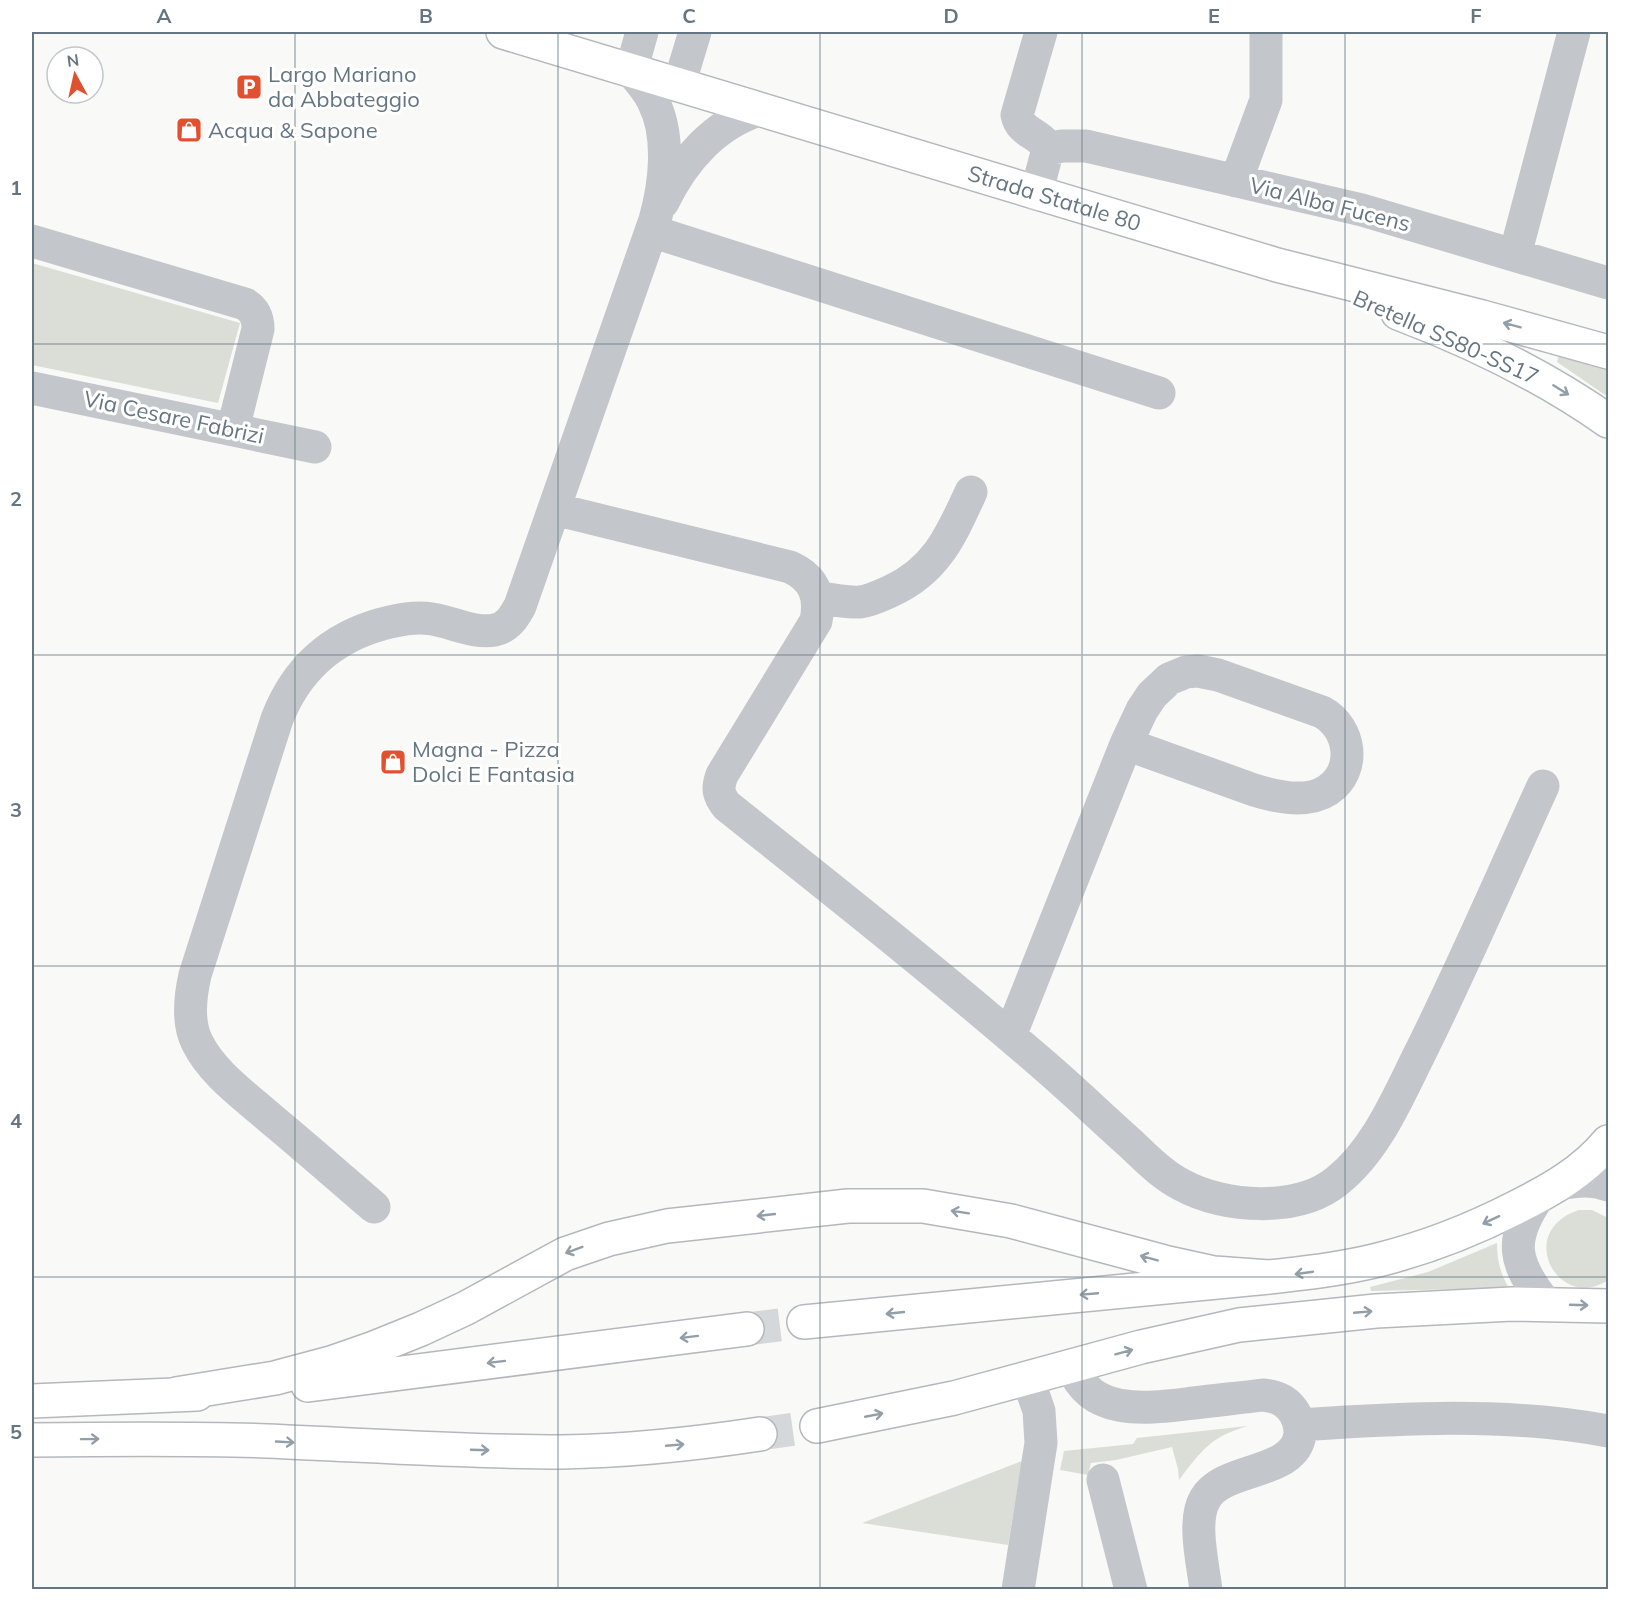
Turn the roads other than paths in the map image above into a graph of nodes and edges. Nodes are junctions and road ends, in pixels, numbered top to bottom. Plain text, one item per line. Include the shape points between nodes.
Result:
1 (503, 32) edge
2 (642, 32) edge
3 (695, 32) edge
4 (1041, 32) edge
5 (1266, 32) edge
6 (1574, 32) edge
7 (631, 71) junction
8 (689, 88) junction
9 (759, 110) junction
10 (663, 141) junction
11 (1048, 149) junction
12 (696, 152) junction
13 (1236, 181) junction
14 (1036, 194) junction
15 (653, 226) junction
16 (32, 241) edge
17 (1515, 255) junction
18 (1276, 265) junction
19 (1608, 283) edge
20 (1608, 352) edge
21 (32, 388) edge
22 (1159, 393) dead end
23 (1608, 421) edge
24 (233, 429) junction
25 (315, 447) dead end
26 (971, 492) dead end
27 (554, 509) junction
28 (818, 598) junction
29 (1126, 744) junction
30 (1544, 786) dead end
31 (1010, 1036) junction
32 (1608, 1142) edge
33 (1608, 1185) edge
34 (1550, 1190) junction
35 (374, 1207) dead end
36 (1269, 1277) junction
37 (1546, 1304) junction
38 (1608, 1306) edge
39 (804, 1322) tunnel mouth
40 (747, 1329) tunnel mouth
41 (1072, 1366) junction
42 (1028, 1379) junction
43 (176, 1394) junction
44 (32, 1401) edge
45 (1299, 1425) junction
46 (817, 1426) tunnel mouth
47 (1608, 1431) edge
48 (760, 1434) tunnel mouth
49 (32, 1440) edge
50 (1103, 1480) dead end
51 (1018, 1590) edge
52 (1131, 1590) edge
53 (1206, 1590) edge

1 - 7 main road, Strada Statale 80
2 - 7 street
3 - 8 street
4 - 11 street via 1017,116 1022,127 1042,139
5 - 13 street via 1266,100
6 - 17 street
7 - 8 main road, Strada Statale 80
7 - 10 street via 653,99
8 - 9 main road, Strada Statale 80
8 - 10 street via 672,107
8 - 12 street via 705,102 707,126
9 - 12 street via 723,126
9 - 14 main road, Strada Statale 80
10 - 15 street via 662,196
11 - 13 street, Via Alba Fucens via 1086,146
11 - 14 street
12 - 15 street
13 - 17 street, Via Alba Fucens via 1370,212
14 - 18 main road, Strada Statale 80
15 - 22 street
15 - 27 street
16 - 24 street via 251,308 258,329
17 - 19 street, Via Alba Fucens
20 -> 18 main road, Strada Statale 80
18 -> 23 main road, Bretella SS80-SS17 via 1467,342 1547,381
21 - 24 street, Via Cesare Fabrizi
24 - 25 street, Via Cesare Fabrizi
26 - 28 street via 949,538 934,561 917,576 890,592 860,602
27 - 28 street via 790,567 808,578
27 - 35 street via 520,606 503,627 487,631 431,619 399,620 338,642 308,666 286,698 278,719 198,961 191,1024 203,1052 237,1089
28 - 31 street via 812,631 722,775 719,794 727,806
29 - 29 street via 1157,689 1174,675 1198,671 1322,712 1341,728 1347,751 1339,778 1327,791 1294,798 1254,790
29 - 31 street
30 - 31 street via 1391,1110 1354,1166 1318,1194 1296,1201 1254,1203 1217,1198 1182,1185 1155,1166
32 - 34 main road via 1582,1168
33 - 34 street via 1577,1181
34 -> 36 main road via 1474,1227 1412,1250 1338,1268
34 - 37 street via 1525,1216 1518,1239 1520,1261 1529,1283
36 -> 39 main road
36 -> 43 main road via 1206,1271 966,1213 907,1205 848,1206 667,1226 609,1239 565,1254 466,1308 374,1348 276,1378
37 -> 38 main road
41 -> 37 main road via 1210,1331 1284,1319
40 -> 43 main road via 299,1386
41 - 42 main road
41 - 45 street via 1086,1389 1124,1407 1269,1396 1288,1405
46 -> 42 main road
42 - 51 street via 1039,1411 1041,1443
43 - 44 main road
45 - 47 street via 1494,1418
45 - 53 street via 1298,1442 1288,1455 1218,1486 1204,1500 1199,1518
49 -> 48 main road via 219,1440 562,1452 648,1448
50 - 52 street

